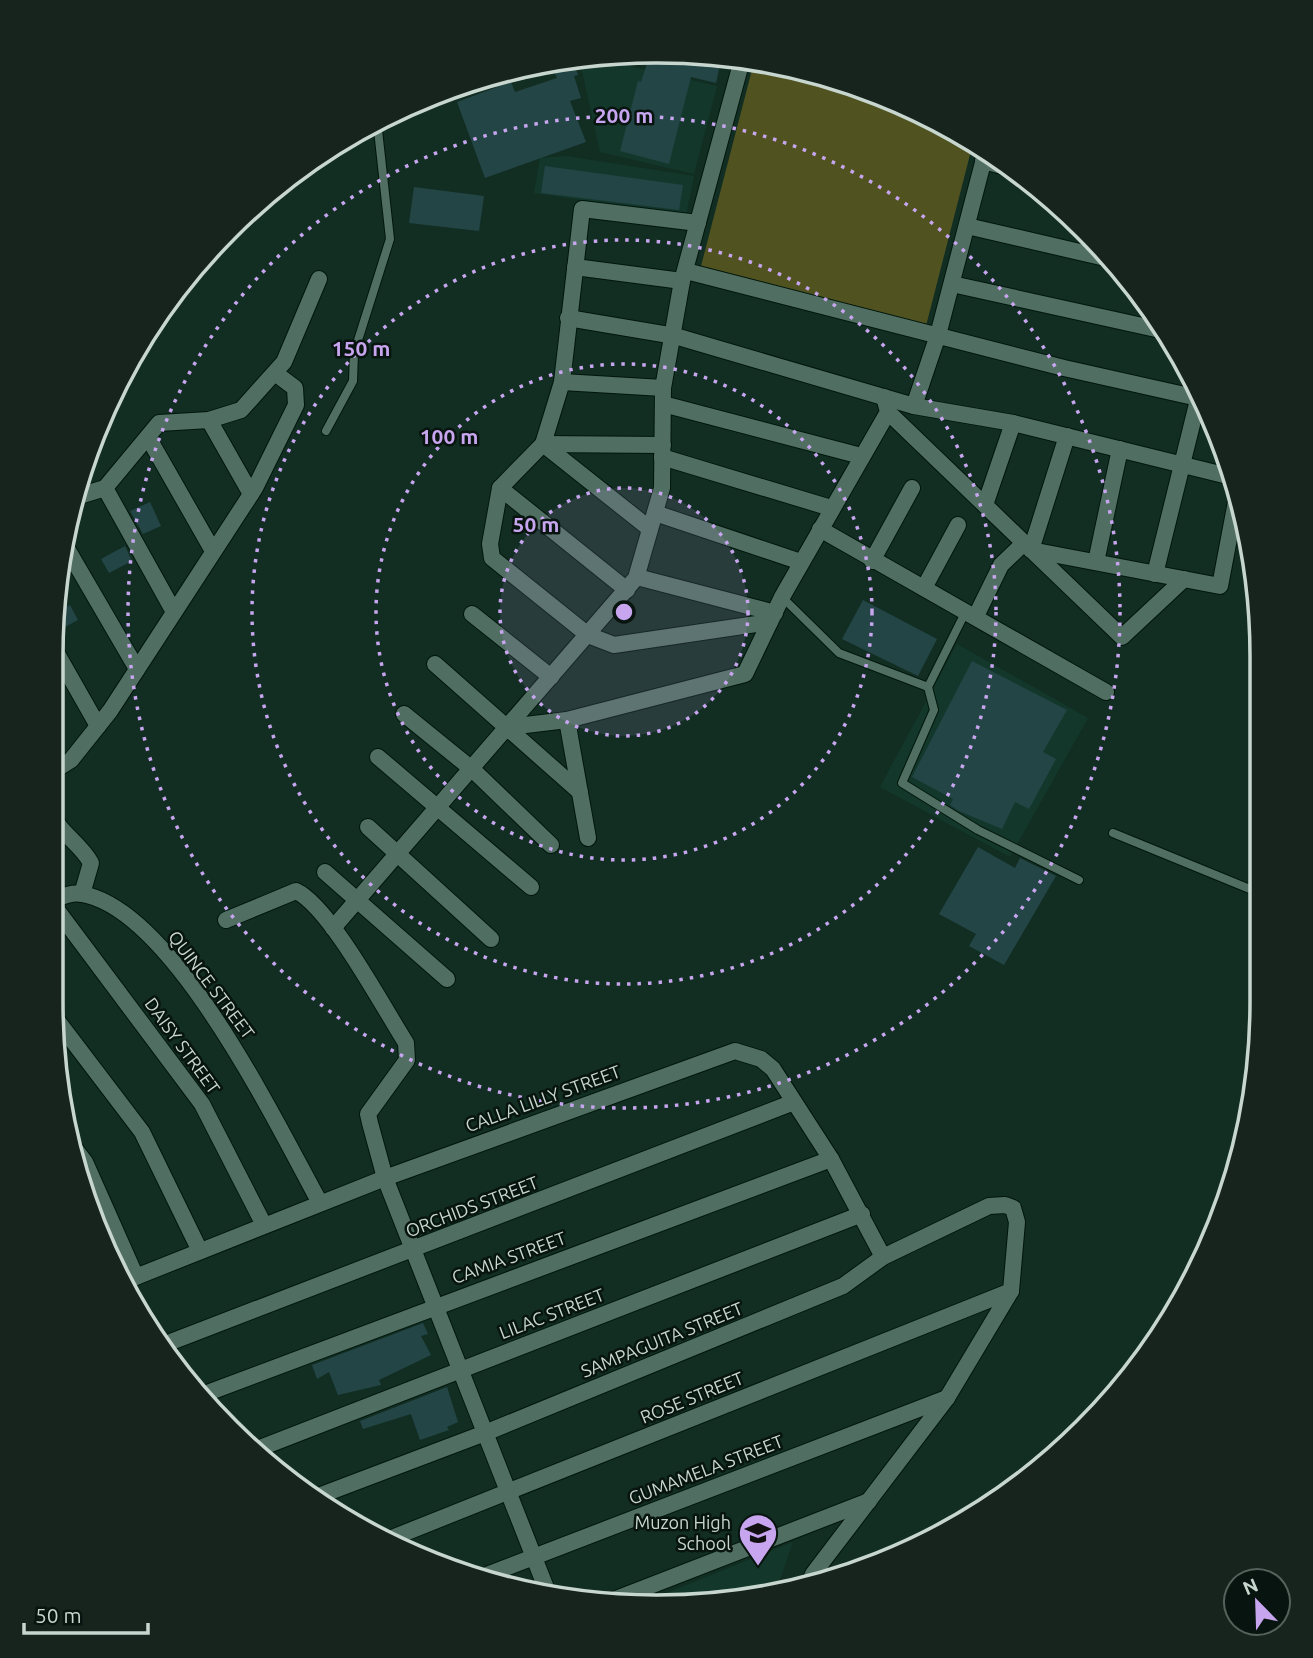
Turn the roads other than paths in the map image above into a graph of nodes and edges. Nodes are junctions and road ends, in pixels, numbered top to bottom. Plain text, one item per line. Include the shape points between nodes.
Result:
1 (740, 69) edge
2 (378, 133) edge
3 (984, 162) edge
4 (698, 223) junction
5 (968, 226) junction
6 (1094, 255) edge
7 (575, 267) junction
8 (684, 276) junction
9 (318, 279) dead end
10 (952, 284) junction
11 (568, 318) junction
12 (1150, 328) edge
13 (674, 335) junction
14 (938, 335) junction
15 (275, 373) junction
16 (562, 382) junction
17 (1189, 395) edge
18 (663, 396) junction
19 (886, 405) junction
20 (914, 406) junction
21 (1195, 408) edge
22 (209, 420) junction
23 (1013, 424) junction
24 (326, 431) dead end
25 (1067, 436) junction
26 (148, 437) junction
27 (542, 444) junction
28 (1120, 449) junction
29 (662, 451) junction
30 (861, 456) junction
31 (1181, 464) junction
32 (1221, 474) edge
33 (105, 488) junction
34 (500, 488) junction
35 (912, 488) dead end
36 (86, 494) edge
37 (251, 494) junction
38 (985, 505) junction
39 (831, 508) junction
40 (1233, 516) edge
41 (653, 521) junction
42 (958, 525) dead end
43 (820, 529) junction
44 (1028, 546) junction
45 (214, 551) junction
46 (72, 556) edge
47 (872, 561) junction
48 (802, 562) junction
49 (1096, 562) junction
50 (1155, 573) junction
51 (1184, 579) junction
52 (632, 583) junction
53 (924, 588) junction
54 (782, 597) junction
55 (174, 612) junction
56 (472, 614) dead end
57 (971, 614) junction
58 (772, 617) junction
59 (588, 635) junction
60 (63, 664) edge
61 (435, 664) dead end
62 (137, 668) junction
63 (551, 677) junction
64 (928, 687) junction
65 (1106, 692) dead end
66 (404, 714) dead end
67 (567, 720) junction
68 (98, 726) junction
69 (509, 727) junction
70 (378, 757) dead end
71 (63, 765) edge
72 (473, 770) junction
73 (579, 792) junction
74 (438, 807) junction
75 (368, 827) dead end
76 (63, 831) edge
77 (1113, 832) dead end
78 (588, 838) dead end
79 (551, 845) dead end
80 (396, 855) junction
81 (325, 872) dead end
82 (1079, 880) dead end
83 (531, 887) dead end
84 (1250, 889) edge
85 (82, 894) junction
86 (63, 899) edge
87 (357, 900) junction
88 (63, 918) edge
89 (226, 920) dead end
90 (333, 928) junction
91 (491, 939) dead end
92 (447, 979) dead end
93 (64, 1030) edge
94 (794, 1102) junction
95 (831, 1159) junction
96 (85, 1163) edge
97 (384, 1178) junction
98 (320, 1203) junction
99 (862, 1213) junction
100 (264, 1225) junction
101 (200, 1251) junction
102 (413, 1251) junction
103 (883, 1256) junction
104 (123, 1263) edge
105 (132, 1279) edge
106 (1011, 1291) junction
107 (435, 1307) junction
108 (171, 1342) edge
109 (460, 1371) junction
110 (209, 1392) edge
111 (947, 1398) junction
112 (485, 1433) junction
113 (264, 1447) edge
114 (508, 1492) junction
115 (325, 1494) edge
116 (869, 1501) junction
117 (398, 1536) edge
118 (534, 1557) junction
119 (494, 1572) edge
120 (813, 1574) edge
121 (545, 1585) edge
122 (628, 1594) edge

1 - 4 street
2 - 24 lane via 390,239 354,353 353,381
3 - 5 street
4 - 7 street via 582,209
4 - 8 street
5 - 6 street
5 - 10 street
7 - 8 street
7 - 11 street
8 - 13 street
8 - 14 street
9 - 15 street via 284,362
10 - 12 street
10 - 14 street
11 - 13 street
11 - 16 street
13 - 18 street
13 - 19 street
14 - 17 street
14 - 20 street
15 - 22 street via 241,410
15 - 37 street via 295,388 296,405
16 - 18 street
16 - 27 street
18 - 29 street
18 - 30 street
19 - 20 street
19 - 30 street
19 - 38 street
20 - 23 street
21 - 31 street
22 - 26 street via 159,423
22 - 37 street
23 - 25 street
23 - 38 street
25 - 28 street
25 - 44 street
26 - 33 street
26 - 45 street
27 - 29 street
27 - 34 street
27 - 41 street
28 - 31 street
28 - 49 street
29 - 39 street
29 - 41 street via 662,488
30 - 39 street
31 - 32 street
31 - 50 street
33 - 36 street
33 - 55 street
34 - 52 street
34 - 59 street via 489,544 492,558
35 - 47 street
37 - 45 street
38 - 44 street
39 - 43 street
40 - 51 street via 1220,586
41 - 48 street
41 - 52 street
42 - 53 street
43 - 47 street
43 - 48 street
44 - 49 street
44 - 51 street via 1122,637
44 - 57 street via 1001,565
45 - 55 street
46 - 62 street
47 - 53 street
48 - 54 street
49 - 50 street
50 - 51 street
52 - 58 street
52 - 59 street
53 - 57 street
54 - 58 street
54 - 64 lane via 839,653
55 - 62 street
56 - 63 street
57 - 64 lane
57 - 65 street
58 - 59 street via 624,645
58 - 67 street via 745,674
59 - 63 street
60 - 68 street
61 - 69 street
62 - 68 street
63 - 69 street
64 - 82 lane via 934,710 902,783 978,830
66 - 72 street
67 - 69 street
67 - 73 street
68 - 71 street
69 - 72 street
69 - 73 street
70 - 74 street
72 - 74 street
72 - 79 street
73 - 78 street
74 - 80 street
74 - 83 street
75 - 80 street
76 - 85 street via 91,863
77 - 84 lane
80 - 87 street
80 - 91 street
81 - 87 street
85 - 86 street
85 - 98 street, QUINCE STREET via 126,914 171,960 233,1042
87 - 90 street
87 - 92 street
88 - 100 street, DAISY STREET via 202,1104
89 - 90 street via 296,891 307,896
90 - 97 street via 406,1043 407,1060 368,1114
93 - 101 street via 142,1132
94 - 95 street, CALLA LILLY STREET
94 - 97 street, CALLA LILLY STREET via 773,1069 761,1059 735,1051
94 - 102 street, ORCHIDS STREET
95 - 99 street, CALLA LILLY STREET
95 - 107 street, CAMIA STREET
96 - 104 street
97 - 98 street, CALLA LILLY STREET
97 - 102 street
98 - 100 street, CALLA LILLY STREET
99 - 103 street, CALLA LILLY STREET
99 - 109 street, LILAC STREET
100 - 101 street, CALLA LILLY STREET
101 - 105 street, CALLA LILLY STREET
102 - 107 street
102 - 108 street, ORCHIDS STREET
103 - 106 street, SAMPAGUITA STREET via 989,1206 1005,1205 1013,1208 1017,1222
103 - 112 street, SAMPAGUITA STREET via 843,1286
106 - 111 street
106 - 114 street, ROSE STREET
107 - 109 street
107 - 110 street, CAMIA STREET
109 - 112 street
109 - 113 street, LILAC STREET
111 - 116 street
111 - 118 street, GUMAMELA STREET
112 - 114 street
112 - 115 street, SAMPAGUITA STREET
114 - 117 street, ROSE STREET
114 - 118 street
116 - 120 street
116 - 122 street
118 - 119 street, GUMAMELA STREET
118 - 121 street

